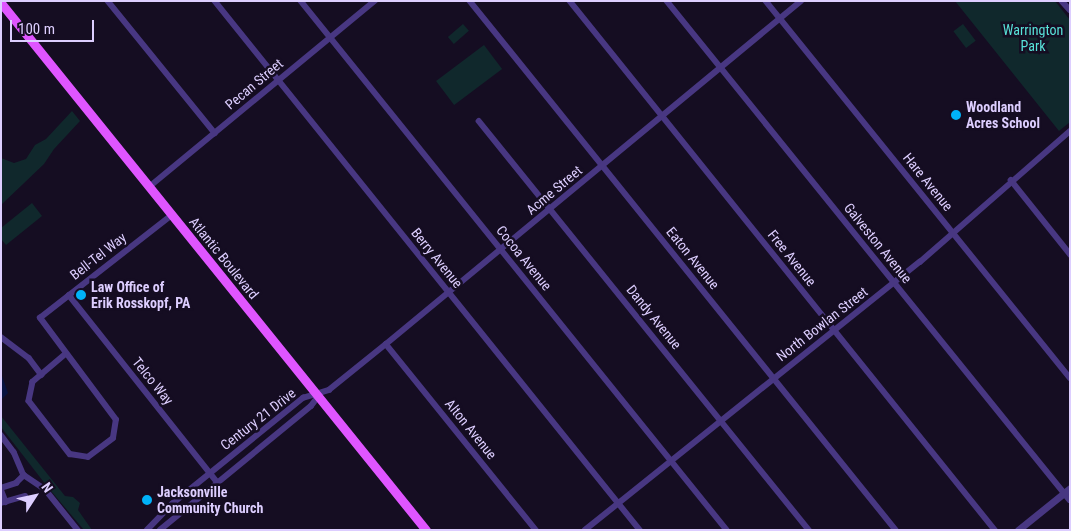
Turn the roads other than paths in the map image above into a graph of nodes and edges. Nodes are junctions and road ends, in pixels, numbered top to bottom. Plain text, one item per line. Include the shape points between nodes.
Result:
1 (108, 1) edge
2 (214, 1) edge
3 (301, 1) edge
4 (375, 1) edge
5 (470, 1) edge
6 (570, 1) edge
7 (667, 1) edge
8 (766, 1) edge
9 (801, 1) edge
10 (1062, 1) edge
11 (1, 3) edge
12 (1070, 10) edge
13 (780, 19) junction
14 (331, 38) junction
15 (721, 69) junction
16 (278, 80) junction
17 (663, 117) junction
18 (479, 121) dead end
19 (1069, 132) edge
20 (215, 133) junction
21 (603, 166) junction
22 (1011, 180) junction
23 (149, 187) junction
24 (551, 209) junction
25 (172, 214) junction
26 (952, 233) junction
27 (502, 250) junction
28 (1070, 254) edge
29 (894, 283) junction
30 (449, 292) junction
31 (69, 295) junction
32 (835, 330) junction
33 (1, 338) edge
34 (386, 344) junction
35 (66, 355) junction
36 (42, 375) junction
37 (774, 378) junction
38 (1070, 378) edge
39 (320, 394) junction
40 (721, 421) junction
41 (1, 435) edge
42 (671, 461) junction
43 (210, 472) junction
44 (24, 475) junction
45 (218, 482) junction
46 (1, 488) edge
47 (1067, 490) edge
48 (24, 496) dead end
49 (1070, 500) edge
50 (3, 503) edge
51 (618, 503) junction
52 (78, 530) edge
53 (147, 530) edge
54 (160, 530) edge
55 (426, 530) edge
56 (536, 530) edge
57 (585, 530) edge
58 (640, 530) edge
59 (727, 530) edge
60 (809, 530) edge
61 (896, 530) edge
62 (995, 530) edge
63 (1018, 530) edge

1 - 20 street
2 - 16 street, Berry Avenue
3 - 14 street, Cocoa Avenue
4 - 14 street, Pecan Street
5 - 21 street, Eaton Avenue
6 - 17 street, Free Avenue
7 - 15 street, Galveston Avenue
8 - 13 street, Hare Avenue
9 - 13 street, Acme Street
10 - 12 street
11 - 23 main road, Atlantic Boulevard
13 - 15 street, Acme Street
13 - 26 street, Hare Avenue
14 - 16 street, Pecan Street
14 - 27 street, Cocoa Avenue
15 - 17 street, Acme Street
15 - 29 street, Galveston Avenue
16 - 20 street, Pecan Street
16 - 30 street, Berry Avenue
17 - 21 street, Acme Street
17 - 32 street, Free Avenue
18 - 24 street, Dandy Avenue
19 - 22 street, North Bowlan Street
20 - 23 street, Pecan Street
21 - 24 street, Acme Street
21 - 37 street, Eaton Avenue
22 - 26 street, North Bowlan Street
22 - 28 street
23 - 25 main road, Atlantic Boulevard
24 - 27 street, Acme Street
24 - 40 street, Dandy Avenue
25 - 31 street, Bell-Tel Way
25 - 39 main road, Atlantic Boulevard
26 - 29 street, North Bowlan Street
26 - 38 street, Hare Avenue
27 - 30 street, Acme Street
27 - 42 street, Cocoa Avenue
29 - 32 street, North Bowlan Street
29 - 47 street, Galveston Avenue
30 - 34 street, Acme Street
30 - 51 street, Berry Avenue
31 - 35 street, Bell-Tel Way via 40,318
31 - 43 street, Telco Way
32 - 37 street, North Bowlan Street
32 - 62 street, Free Avenue
33 - 36 street via 28,358
34 - 39 street, Acme Street
34 - 56 street, Alton Avenue
35 - 36 street
35 - 36 street via 116,420 116,432 101,449 82,458 66,449 29,401 33,382
37 - 40 street, North Bowlan Street
37 - 61 street, Eaton Avenue
39 - 43 street, Century 21 Drive via 303,398
39 - 45 street, Century 21 Drive via 311,406
39 - 55 main road, Atlantic Boulevard
40 - 42 street, North Bowlan Street
40 - 60 street, Dandy Avenue
41 - 44 street via 14,452
42 - 51 street, North Bowlan Street
42 - 59 street, Cocoa Avenue
43 - 45 street, Telco Way
43 - 53 street, Century 21 Drive
44 - 46 street via 16,483
44 - 52 street via 45,489
45 - 54 street, Century 21 Drive
46 - 50 street
47 - 49 street, Galveston Avenue
47 - 63 street
48 - 50 street
51 - 57 street, North Bowlan Street
51 - 58 street, Berry Avenue

